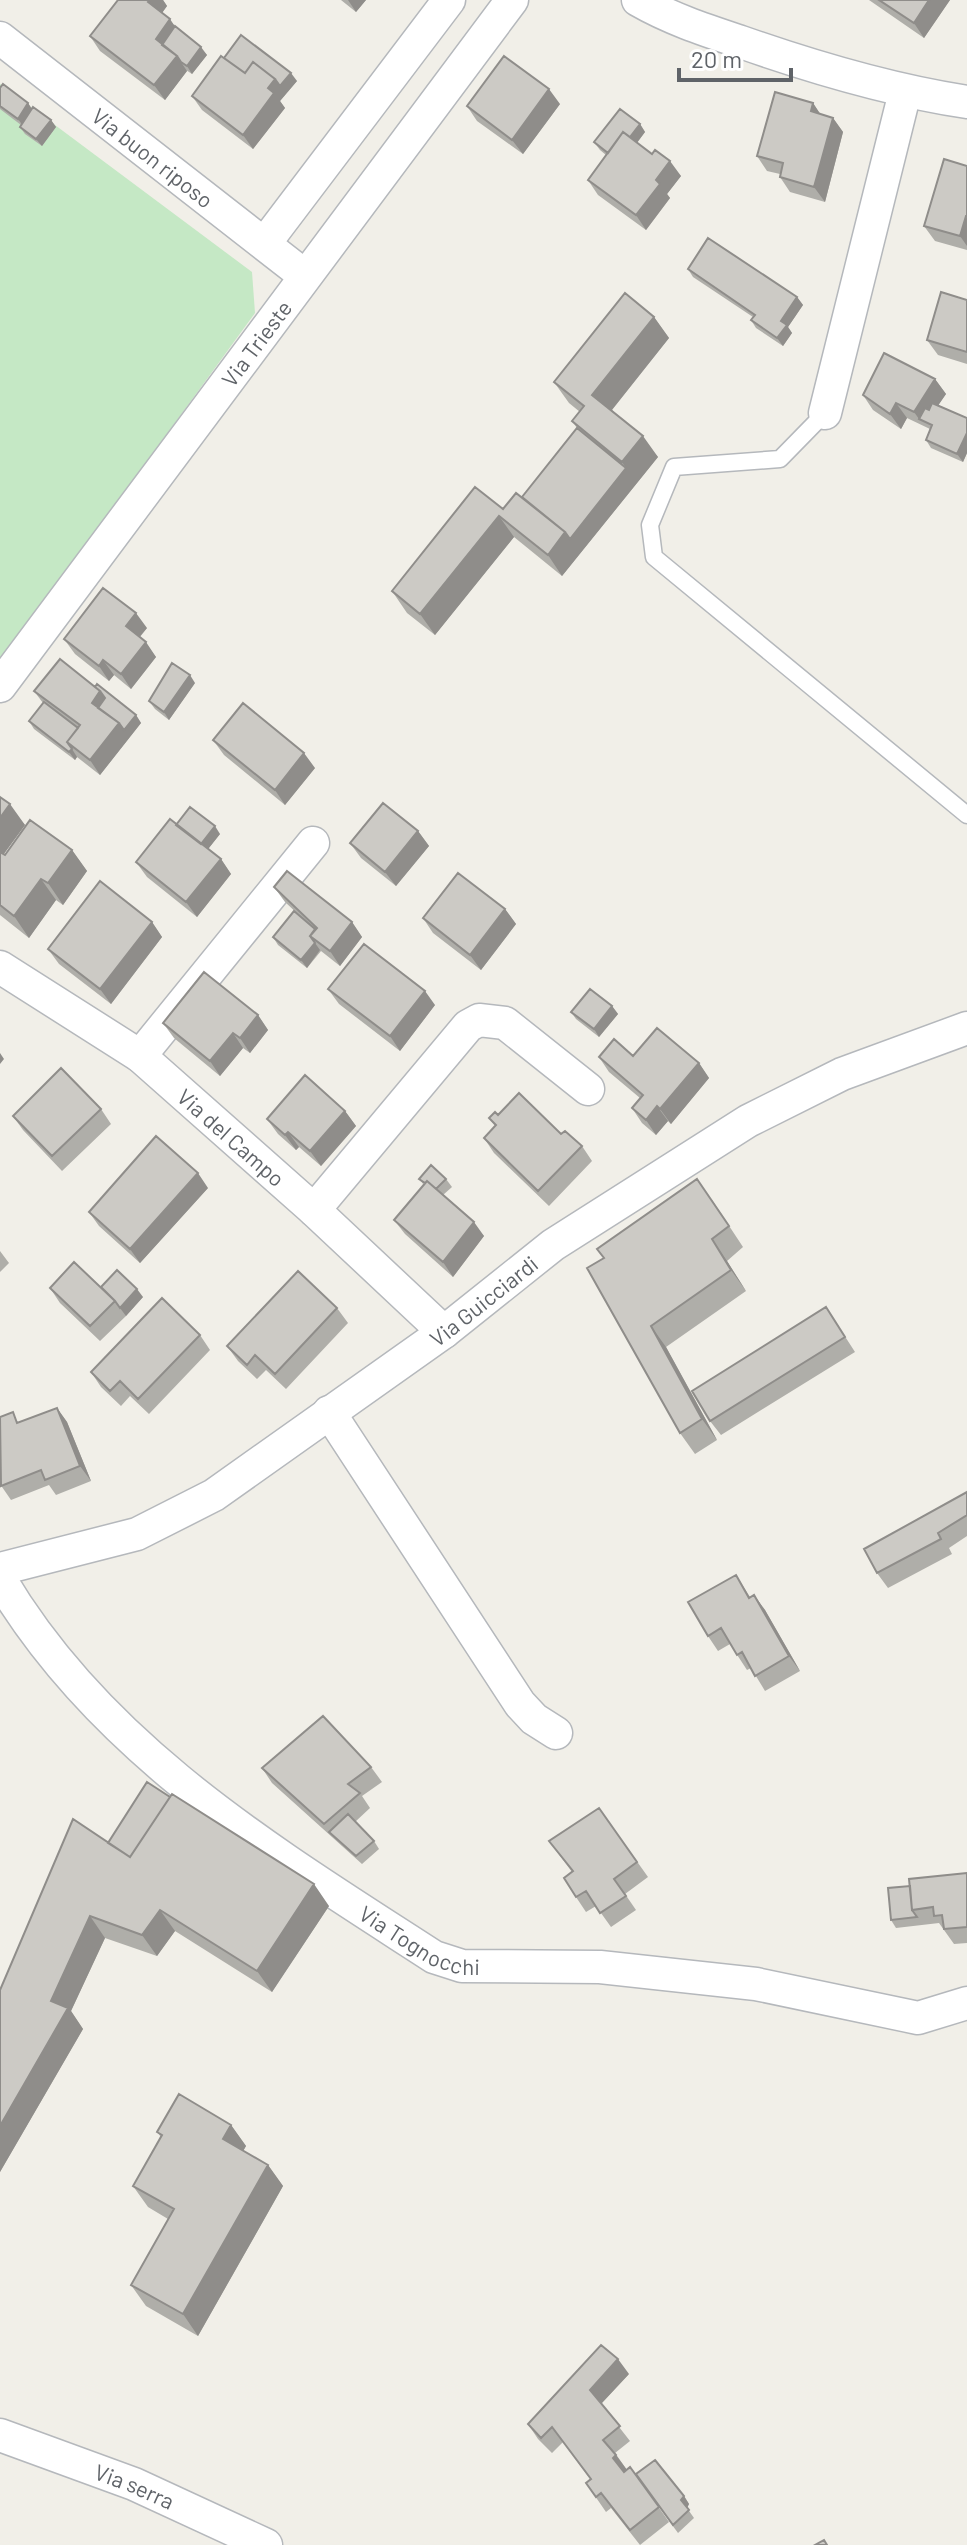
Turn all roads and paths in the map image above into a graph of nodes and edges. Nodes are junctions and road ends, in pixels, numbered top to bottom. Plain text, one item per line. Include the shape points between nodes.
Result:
1 (449, 0) edge
2 (512, 0) edge
3 (638, 0) edge
4 (0, 38) edge
5 (905, 92) junction
6 (967, 102) edge
7 (265, 243) junction
8 (305, 276) junction
9 (825, 413) joint
10 (0, 686) edge
11 (967, 815) edge
12 (313, 843) dead end
13 (0, 967) edge
14 (967, 1028) edge
15 (140, 1056) junction
16 (588, 1089) dead end
17 (314, 1210) junction
18 (444, 1332) junction
19 (329, 1412) junction
20 (0, 1569) edge
21 (0, 1579) edge
22 (556, 1733) dead end
23 (967, 2003) edge
24 (0, 2435) edge
25 (266, 2545) edge

1 - 7 street
2 - 8 street, Via Trieste
3 - 5 street via 666,16 770,52
4 - 7 street, Via buon riposo
5 - 6 street
5 - 9 street
7 - 8 street, Via buon riposo
8 - 10 street, Via Trieste
9 - 11 lane via 780,459 674,467 650,525 654,557
12 - 15 street
13 - 15 street, Via del Campo
14 - 18 street, Via Guicciardi via 842,1074 748,1121 553,1245
15 - 17 street, Via del Campo
16 - 17 street via 505,1023 479,1020 468,1026
17 - 18 street, Via del Campo
18 - 19 street, Via Guicciardi
19 - 20 street, Via Guicciardi via 214,1495 137,1534
19 - 22 street via 520,1704
21 - 23 street, Via Tognocchi via 62,1671 180,1781 259,1842 434,1957 462,1966 600,1967 756,1984 918,2018
24 - 25 street, Via serra via 134,2484

